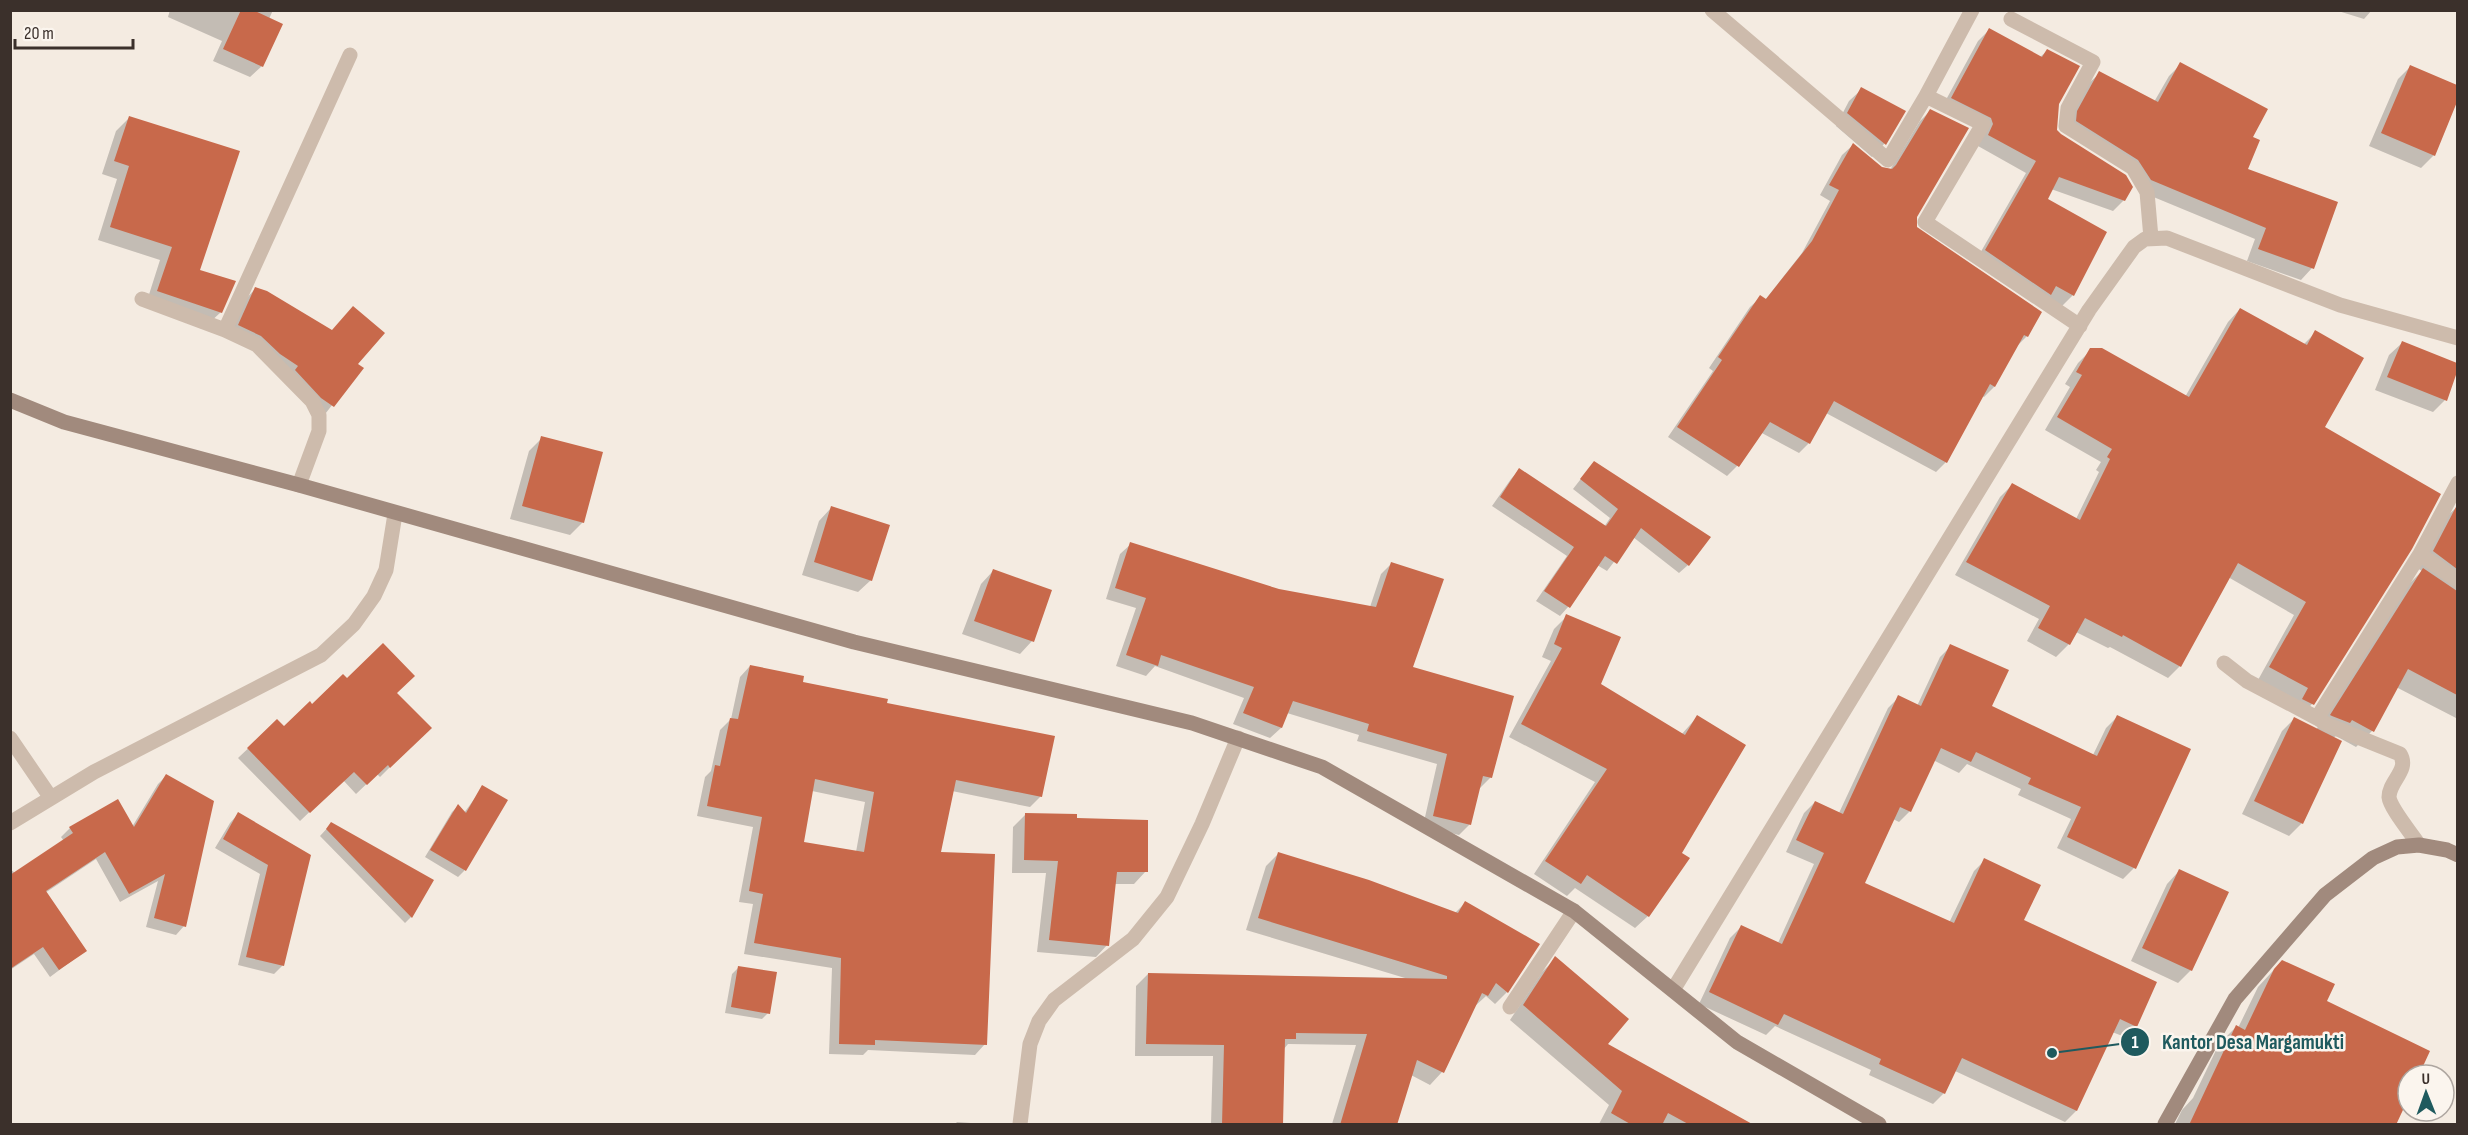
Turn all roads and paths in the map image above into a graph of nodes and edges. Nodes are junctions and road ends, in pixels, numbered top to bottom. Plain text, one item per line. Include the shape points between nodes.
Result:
1 (1712, 10) edge
2 (1972, 10) edge
3 (2011, 19) dead end
4 (350, 56) dead end
5 (1926, 96) junction
6 (2151, 238) junction
7 (142, 299) dead end
8 (2080, 326) junction
9 (225, 330) junction
10 (2457, 338) edge
11 (10, 400) edge
12 (2457, 483) edge
13 (299, 485) junction
14 (395, 514) junction
15 (2420, 554) junction
16 (2457, 581) edge
17 (2224, 663) dead end
18 (2317, 718) junction
19 (10, 738) edge
20 (1238, 738) junction
21 (51, 798) junction
22 (10, 823) edge
23 (2419, 845) junction
24 (2457, 855) edge
25 (1574, 911) junction
26 (1673, 990) junction
27 (1510, 1007) dead end
28 (1020, 1125) edge
29 (1879, 1125) edge
30 (2165, 1125) edge

1 - 5 street via 1888,160
2 - 5 street
3 - 6 street via 2093,62 2068,108 2066,126 2133,168 2147,192
4 - 9 street
5 - 8 street via 1983,124 1925,222
6 - 8 street via 2134,247
6 - 10 street via 2167,238 2340,304
7 - 9 street
8 - 26 street
9 - 13 street via 257,345 316,407 319,431
11 - 13 street via 64,422
12 - 15 street
13 - 14 street
14 - 20 street via 854,642 1192,723
14 - 21 street via 386,570 374,596 354,624 321,655 94,771
15 - 16 street
15 - 18 street
17 - 18 street via 2247,681
18 - 23 street via 2400,754 2403,765 2390,790 2391,802
19 - 21 street
20 - 25 street via 1322,767
20 - 28 street via 1167,897 1133,939 1054,1000 1039,1021 1030,1044
21 - 22 street
23 - 24 street
23 - 30 street via 2397,847 2373,858 2325,895 2235,999
25 - 26 street
25 - 27 street
26 - 29 street via 1737,1042

